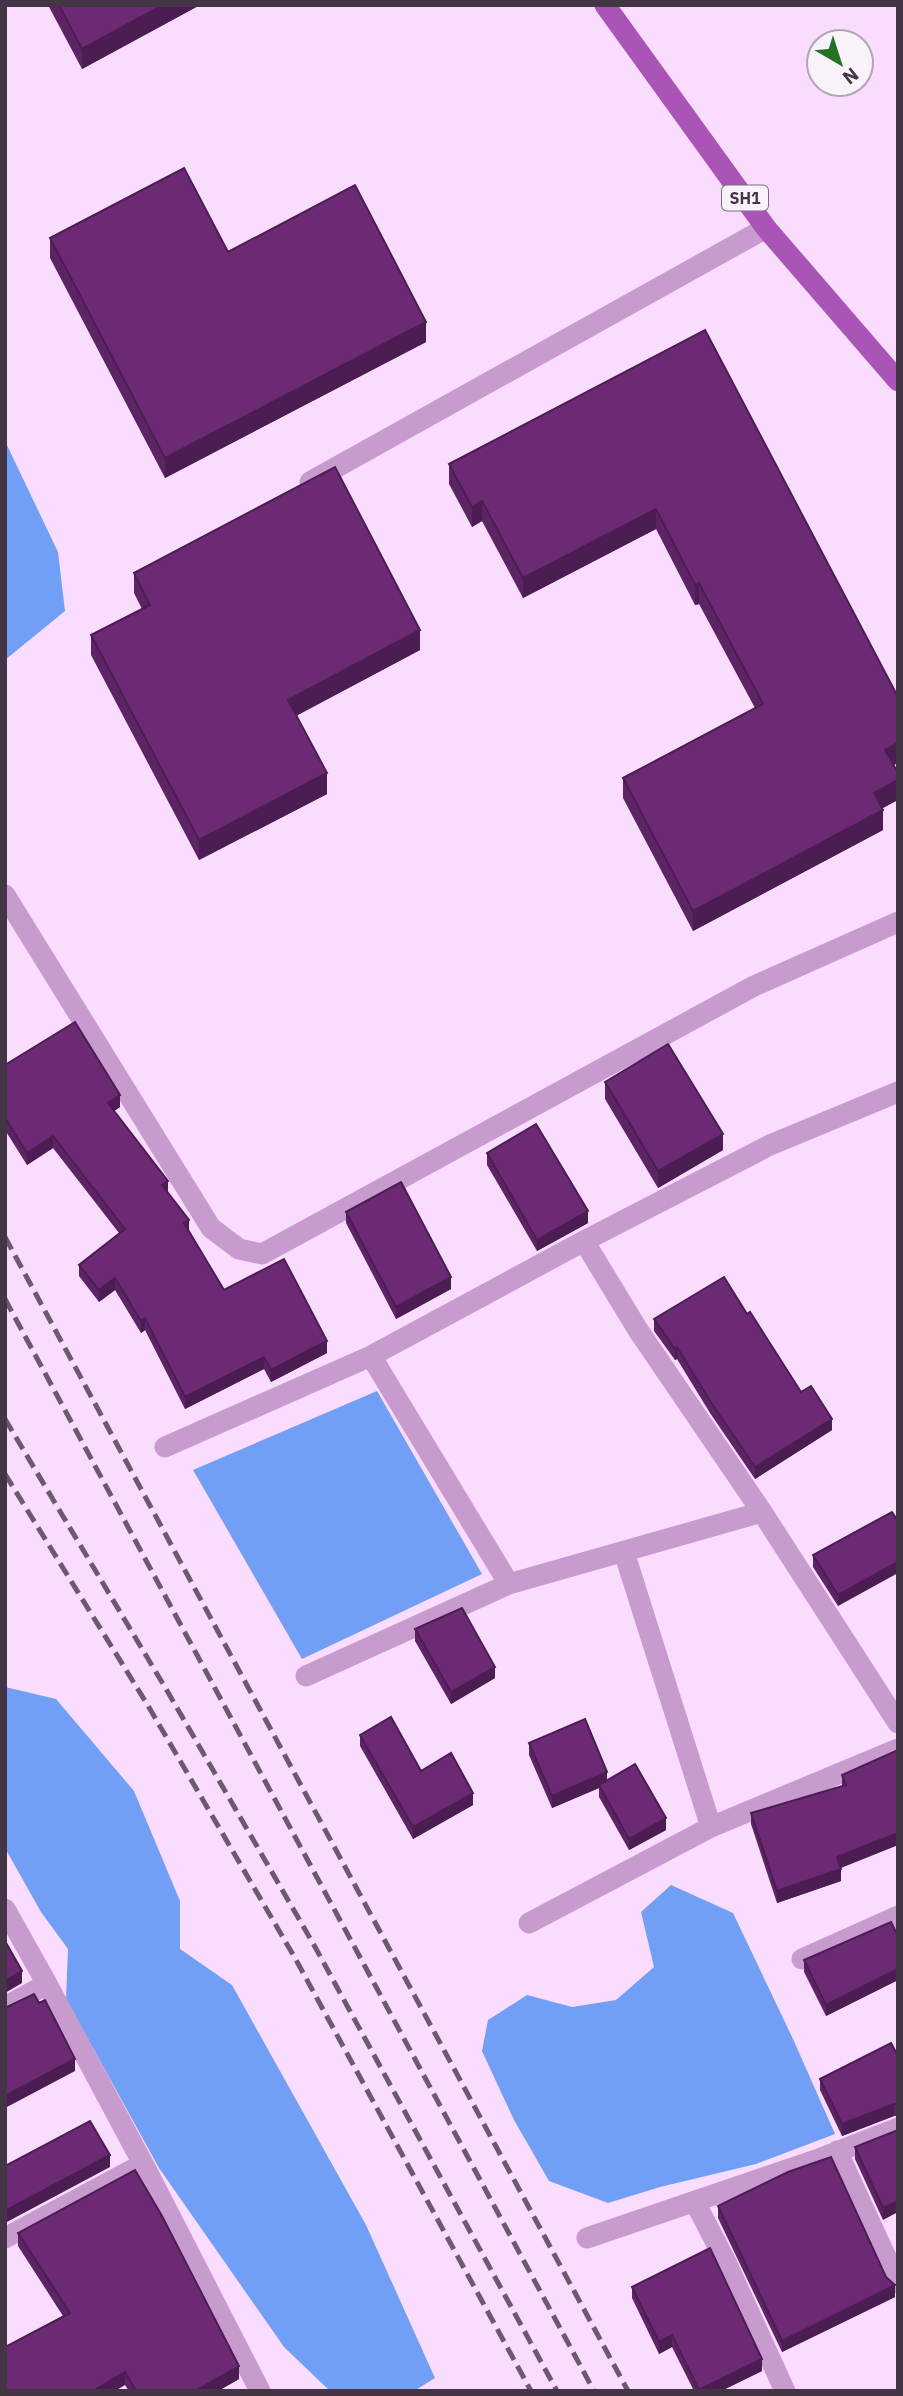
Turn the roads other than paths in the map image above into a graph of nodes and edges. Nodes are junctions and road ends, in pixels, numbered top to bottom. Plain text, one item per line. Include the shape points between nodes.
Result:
1 (605, 5) edge
2 (766, 228) junction
3 (898, 381) edge
4 (288, 494) edge
5 (5, 895) edge
6 (898, 922) edge
7 (898, 1092) edge
8 (584, 1241) junction
9 (371, 1356) junction
10 (165, 1447) dead end
11 (762, 1513) junction
12 (624, 1552) junction
13 (509, 1584) junction
14 (306, 1676) dead end
15 (898, 1723) edge
16 (898, 1749) edge
17 (711, 1827) junction
18 (5, 1909) edge
19 (898, 1916) edge
20 (529, 1923) dead end
21 (802, 1959) edge
22 (47, 1984) junction
23 (5, 2007) edge
24 (898, 2128) edge
25 (837, 2151) junction
26 (143, 2164) junction
27 (695, 2202) junction
28 (5, 2238) edge
29 (587, 2238) dead end
30 (898, 2283) edge
31 (260, 2391) edge
32 (785, 2391) edge

1 - 2 main road, SH1
2 - 3 main road, SH1
2 - 4 street
5 - 6 street via 211,1228 239,1249 262,1254 754,986
7 - 8 street via 770,1145
8 - 9 street
8 - 11 street via 638,1331
9 - 10 street
9 - 13 street
11 - 12 street
11 - 15 street
12 - 13 street
12 - 17 street
13 - 14 street
16 - 17 street
17 - 20 street
18 - 22 street
19 - 21 street
22 - 23 street
22 - 26 street
24 - 25 street
25 - 27 street
25 - 30 street
26 - 28 street
26 - 31 street
27 - 29 street
27 - 32 street

